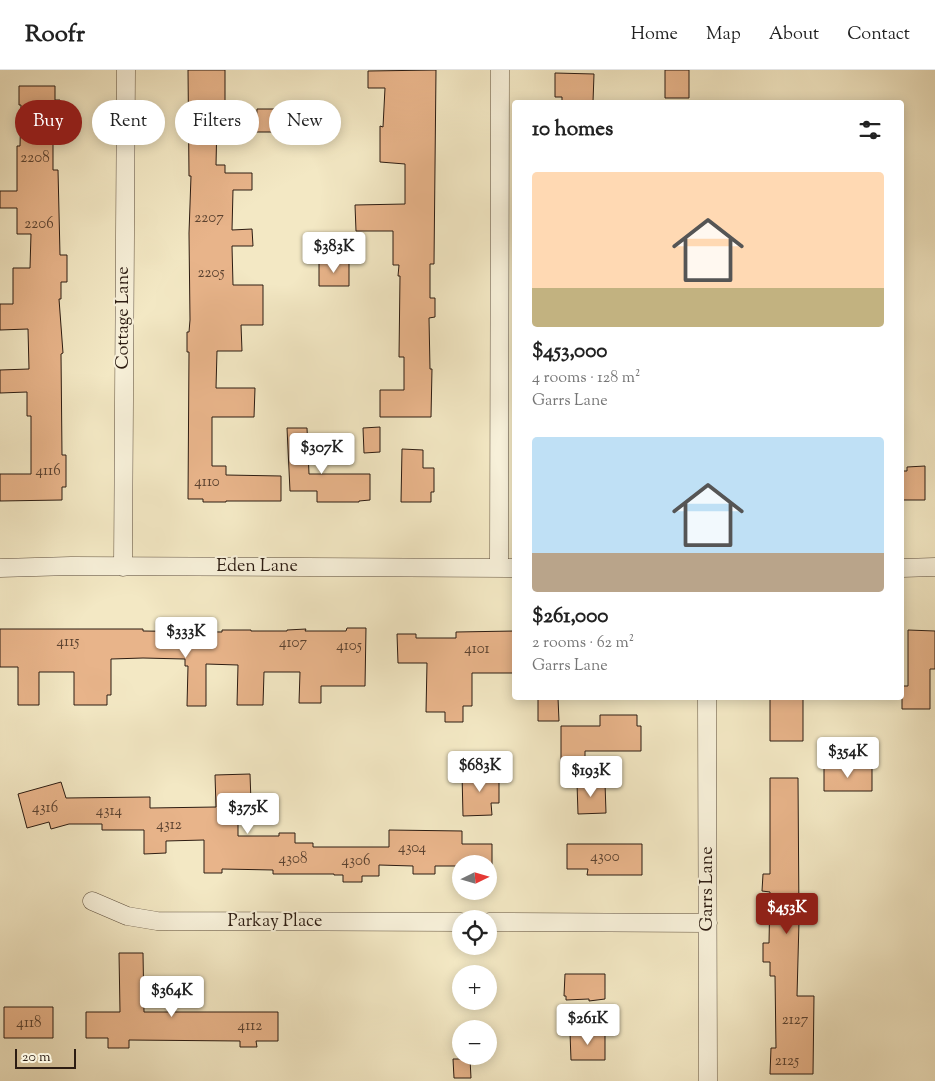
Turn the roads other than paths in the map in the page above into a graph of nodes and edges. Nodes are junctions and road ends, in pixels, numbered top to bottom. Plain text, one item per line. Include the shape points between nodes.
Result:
1 (126, 70) edge
2 (500, 70) edge
3 (123, 567) junction
4 (0, 568) edge
5 (507, 568) edge
6 (904, 568) edge
7 (935, 568) edge
8 (707, 700) edge
9 (92, 901) dead end
10 (452, 922) edge
11 (497, 922) edge
12 (708, 923) junction
13 (708, 1081) edge

1 - 3 street, Cottage Lane
2 - 5 street
3 - 4 street, Eden Lane
3 - 5 street, Eden Lane
6 - 7 street
8 - 12 street, Garrs Lane
9 - 10 street, Parkay Place via 128,916 157,921
11 - 12 street
12 - 13 street, Garrs Lane

